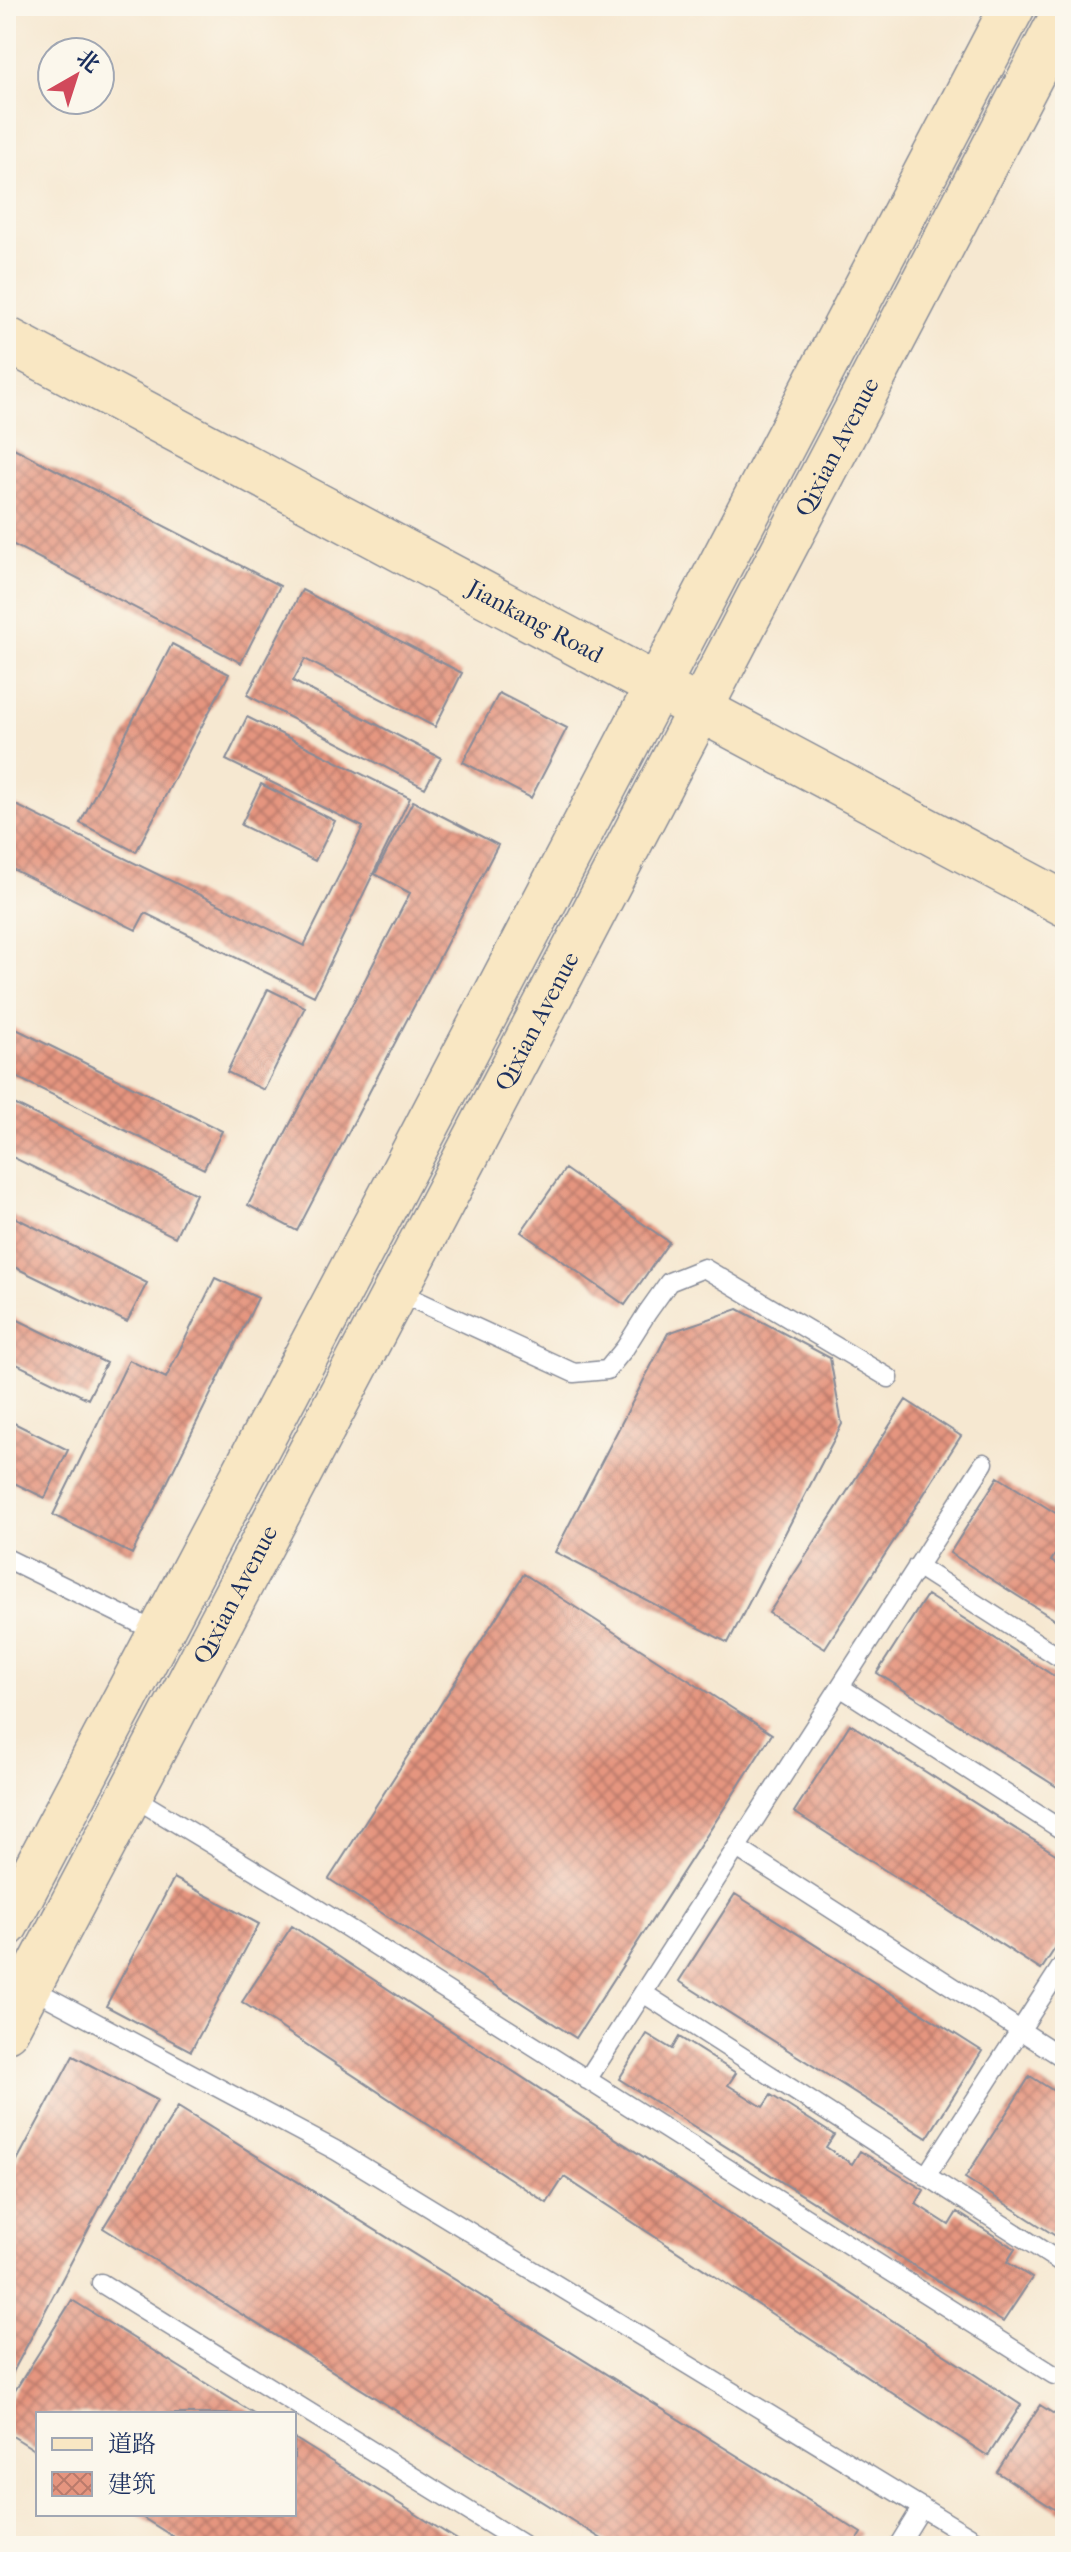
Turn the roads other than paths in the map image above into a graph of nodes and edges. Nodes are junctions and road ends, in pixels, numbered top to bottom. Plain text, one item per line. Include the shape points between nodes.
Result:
1 (1013, 6) edge
2 (1065, 11) edge
3 (6, 339) edge
4 (657, 685) junction
5 (701, 709) junction
6 (1065, 904) edge
7 (396, 1291) junction
8 (889, 1378) dead end
9 (984, 1463) dead end
10 (6, 1558) edge
11 (917, 1566) junction
12 (159, 1633) junction
13 (1065, 1661) edge
14 (840, 1687) junction
15 (130, 1795) junction
16 (1065, 1832) edge
17 (737, 1848) junction
18 (6, 1925) edge
19 (1065, 1961) edge
20 (29, 1987) junction
21 (643, 1993) junction
22 (6, 2030) edge
23 (1020, 2030) junction
24 (1065, 2059) edge
25 (587, 2080) junction
26 (926, 2176) junction
27 (1065, 2265) edge
28 (101, 2283) dead end
29 (1054, 2375) dead end
30 (922, 2507) junction
31 (525, 2546) edge
32 (898, 2546) edge
33 (985, 2546) edge

1 - 4 main road, Qixian Avenue
2 - 5 main road, Qixian Avenue
3 - 4 main road, Jiankang Road
4 - 5 main road, Jiankang Road
4 - 12 main road, Qixian Avenue
5 - 6 main road, Jiankang Road
5 - 7 main road, Qixian Avenue
7 - 8 lane via 574,1373 607,1370 669,1282 704,1268
7 - 15 main road, Qixian Avenue
9 - 11 lane
10 - 12 lane
11 - 13 lane
11 - 14 lane
12 - 18 main road, Qixian Avenue
14 - 16 lane
14 - 17 lane
15 - 20 main road, Qixian Avenue
15 - 25 lane
17 - 21 lane
17 - 23 lane
19 - 23 lane
20 - 22 main road, Qixian Avenue
20 - 30 lane via 337,2151
21 - 25 lane
21 - 26 lane
23 - 24 lane
23 - 26 lane
25 - 29 lane
26 - 27 lane
28 - 31 lane
30 - 32 lane
30 - 33 lane

